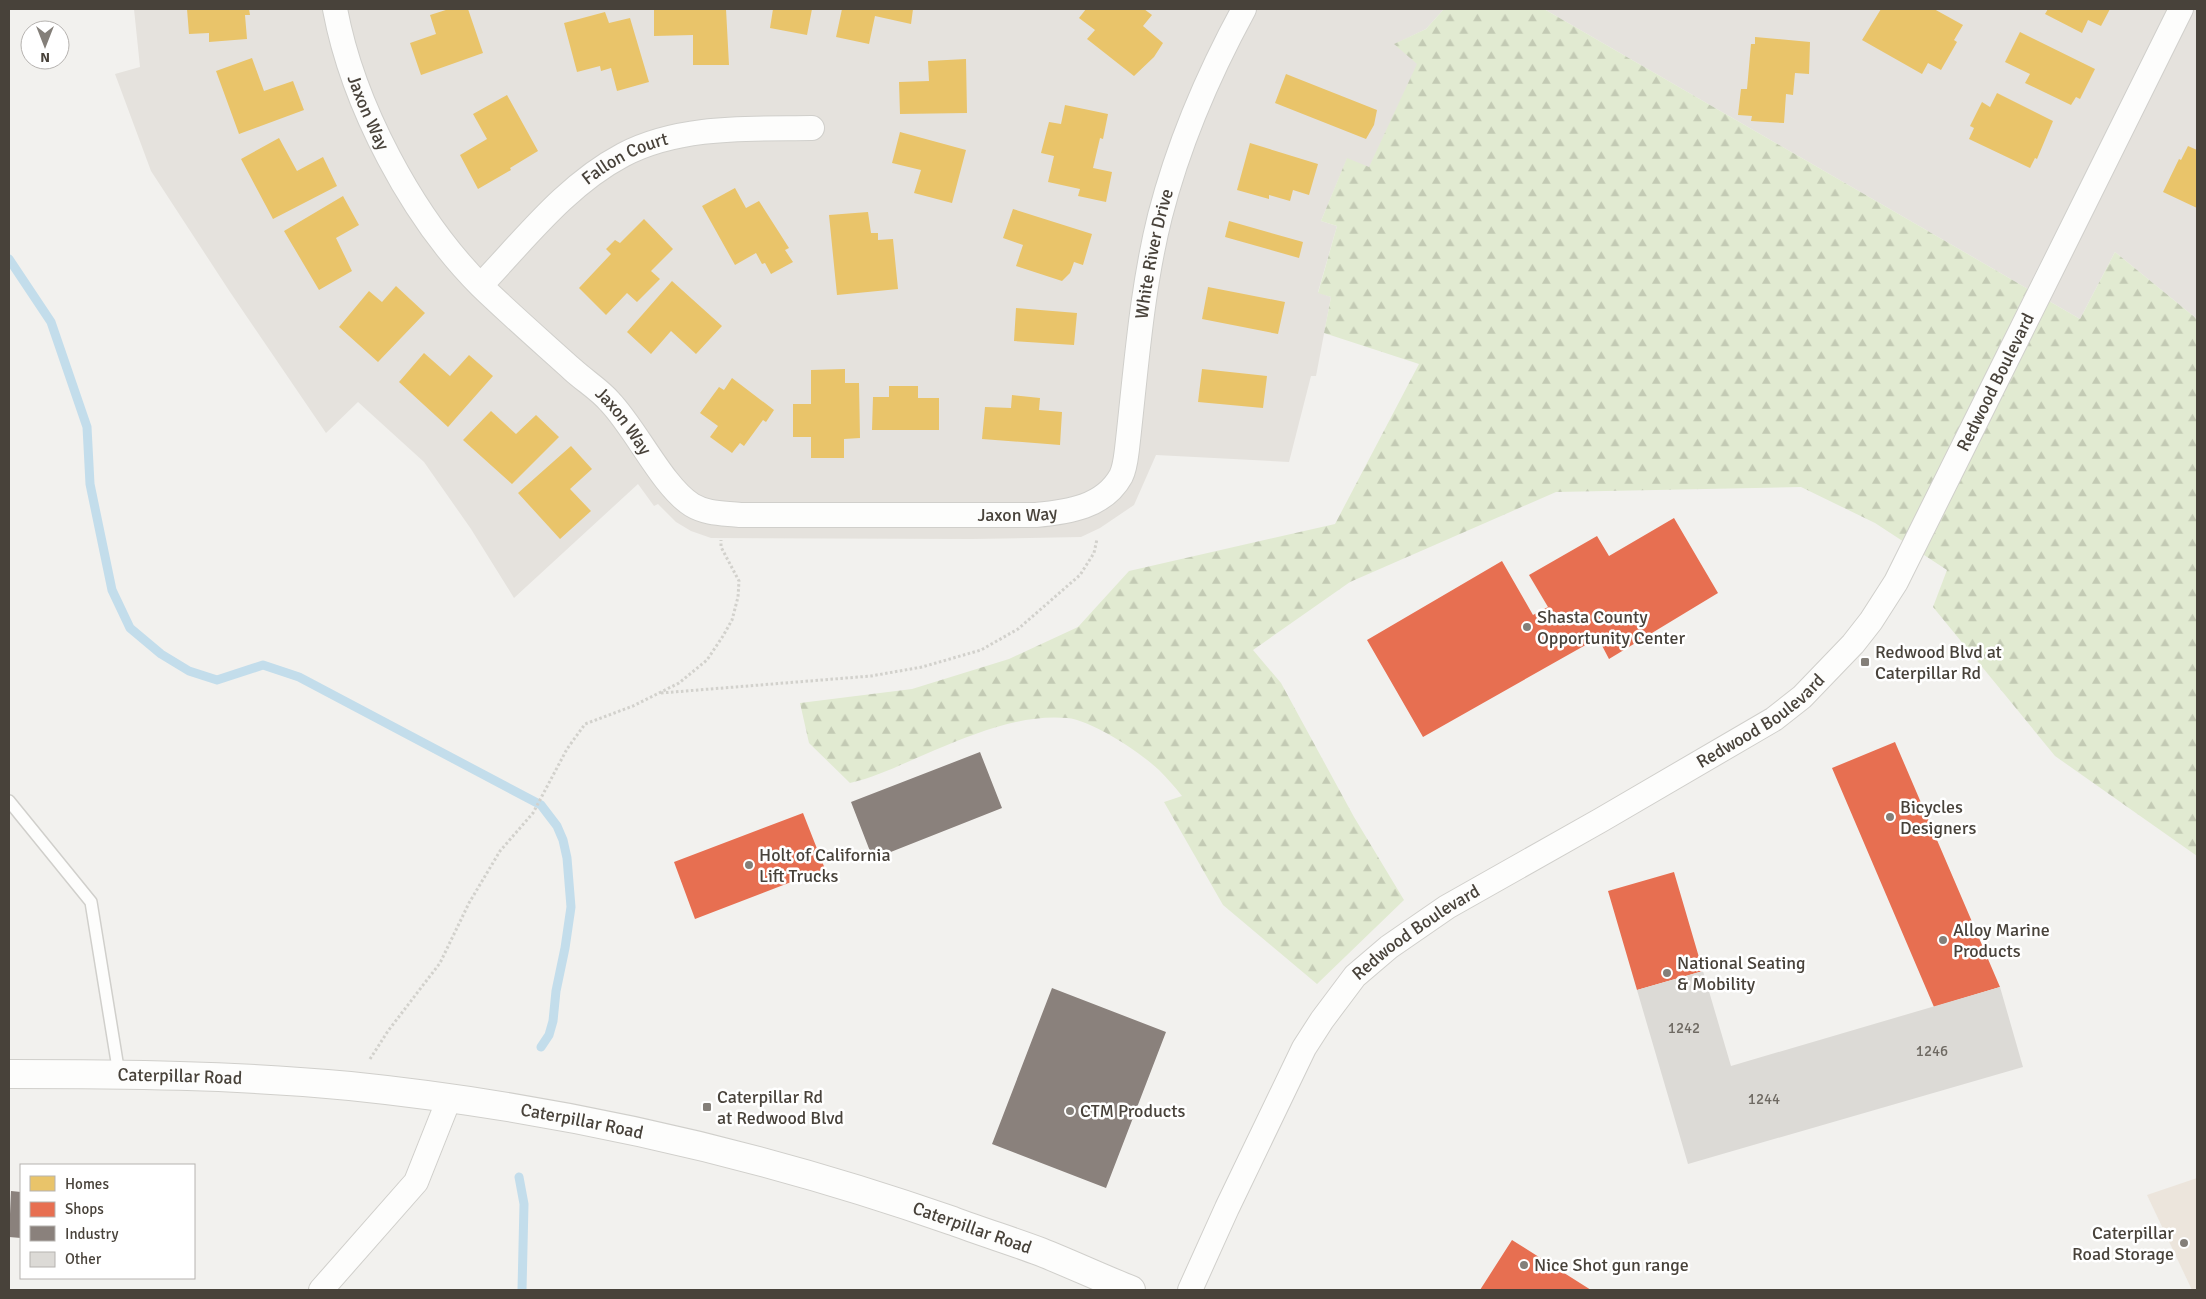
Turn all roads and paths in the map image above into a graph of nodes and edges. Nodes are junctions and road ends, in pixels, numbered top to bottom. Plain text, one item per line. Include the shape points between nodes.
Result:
1 (335, 9) edge
2 (1244, 9) edge
3 (2181, 9) edge
4 (812, 128) dead end
5 (481, 285) junction
6 (1094, 502) joint
7 (721, 513) junction
8 (1097, 539) dead end
9 (658, 694) junction
10 (9, 801) edge
11 (9, 1074) edge
12 (119, 1074) junction
13 (352, 1087) junction
14 (449, 1099) junction
15 (321, 1290) edge
16 (1131, 1290) edge
17 (1190, 1290) edge

1 - 5 street, Jaxon Way via 356,83 382,145 439,238
2 - 6 street, White River Drive via 1217,58 1177,158 1148,274 1125,462 1121,476
3 - 17 street, Redwood Boulevard via 1896,582 1871,622 1822,678 1774,719 1447,907 1389,947 1355,976 1304,1048
4 - 5 street, Fallon Court via 702,132 623,154 568,193
5 - 7 street, Jaxon Way via 610,402 680,495 693,506
6 - 7 street, Jaxon Way via 1073,510 1036,515
7 - 9 path via 721,547 739,581 732,620 707,660 679,683
8 - 9 path via 1094,553 1080,575 1018,629 981,650 922,667 870,676
9 - 13 path via 585,724 567,749 533,813 500,851 469,903 440,963 388,1031
10 - 12 lane via 91,902
11 - 12 street, Caterpillar Road
12 - 13 street, Caterpillar Road via 253,1078
13 - 14 street, Caterpillar Road
14 - 15 street via 416,1182
14 - 16 street, Caterpillar Road via 623,1130 805,1174 912,1207 1039,1252

